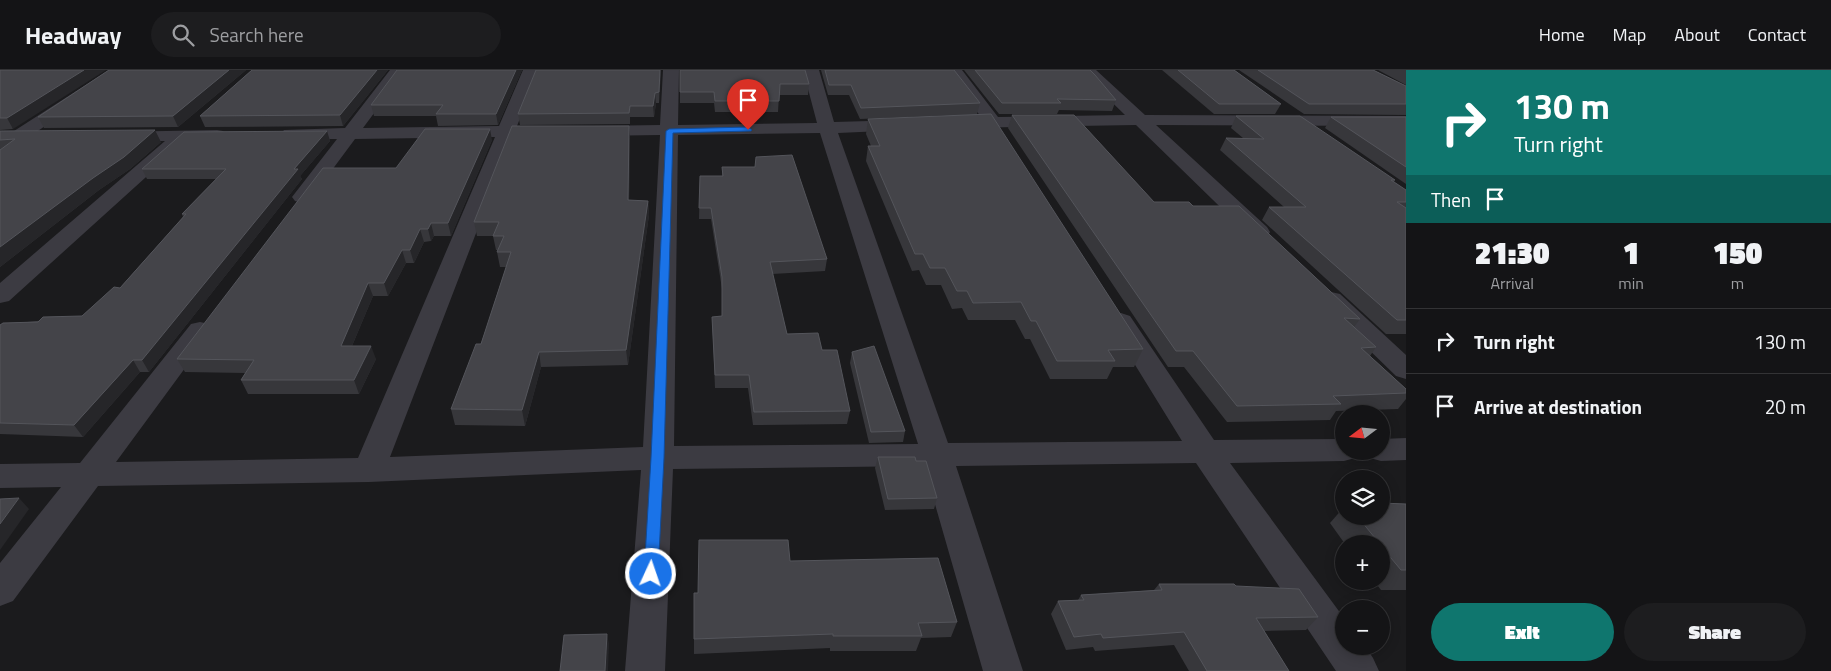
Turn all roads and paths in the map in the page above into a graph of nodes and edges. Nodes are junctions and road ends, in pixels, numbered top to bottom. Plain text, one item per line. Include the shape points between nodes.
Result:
1 (119, 70) edge
2 (398, 70) edge
3 (531, 70) edge
4 (671, 70) edge
5 (811, 70) edge
6 (954, 70) edge
7 (1087, 70) edge
8 (1274, 104) edge
9 (1142, 120) junction
10 (1298, 120) junction
11 (1406, 121) edge
12 (993, 122) junction
13 (925, 124) edge
14 (944, 124) edge
15 (827, 128) junction
16 (189, 129) junction
17 (669, 131) junction
18 (506, 132) junction
19 (271, 134) edge
20 (350, 134) junction
21 (231, 135) edge
22 (9, 136) edge
23 (46, 136) edge
24 (104, 136) edge
25 (1321, 136) edge
26 (1009, 146) edge
27 (0, 148) edge
28 (290, 213) edge
29 (1278, 249) edge
30 (1313, 282) edge
31 (0, 296) edge
32 (1110, 304) edge
33 (212, 315) edge
34 (1406, 370) edge
35 (1406, 449) edge
36 (1335, 450) edge
37 (1390, 450) edge
38 (1206, 453) junction
39 (937, 456) junction
40 (658, 458) junction
41 (369, 470) junction
42 (91, 473) junction
43 (0, 476) edge
44 (0, 590) edge
45 (645, 671) edge
46 (1003, 671) edge
47 (1359, 671) edge

1 - 22 street
2 - 20 street
3 - 18 street
4 - 17 street
5 - 15 street
6 - 12 street
7 - 9 street
8 - 10 street
9 - 10 street
9 - 12 street
9 - 29 street
10 - 11 street
10 - 25 street
12 - 14 street
12 - 26 street
13 - 15 street
15 - 17 street
15 - 39 street
16 - 21 street
16 - 24 street
16 - 31 street
17 - 18 street
17 - 40 street
18 - 20 street
18 - 41 street
19 - 20 street
20 - 28 street
22 - 23 street
22 - 27 street
30 - 34 street
32 - 38 street
33 - 42 street
35 - 37 street
36 - 38 street
38 - 39 street
38 - 47 street
39 - 40 street
39 - 46 street
40 - 41 street
40 - 45 street
41 - 42 street
42 - 43 street
42 - 44 street

